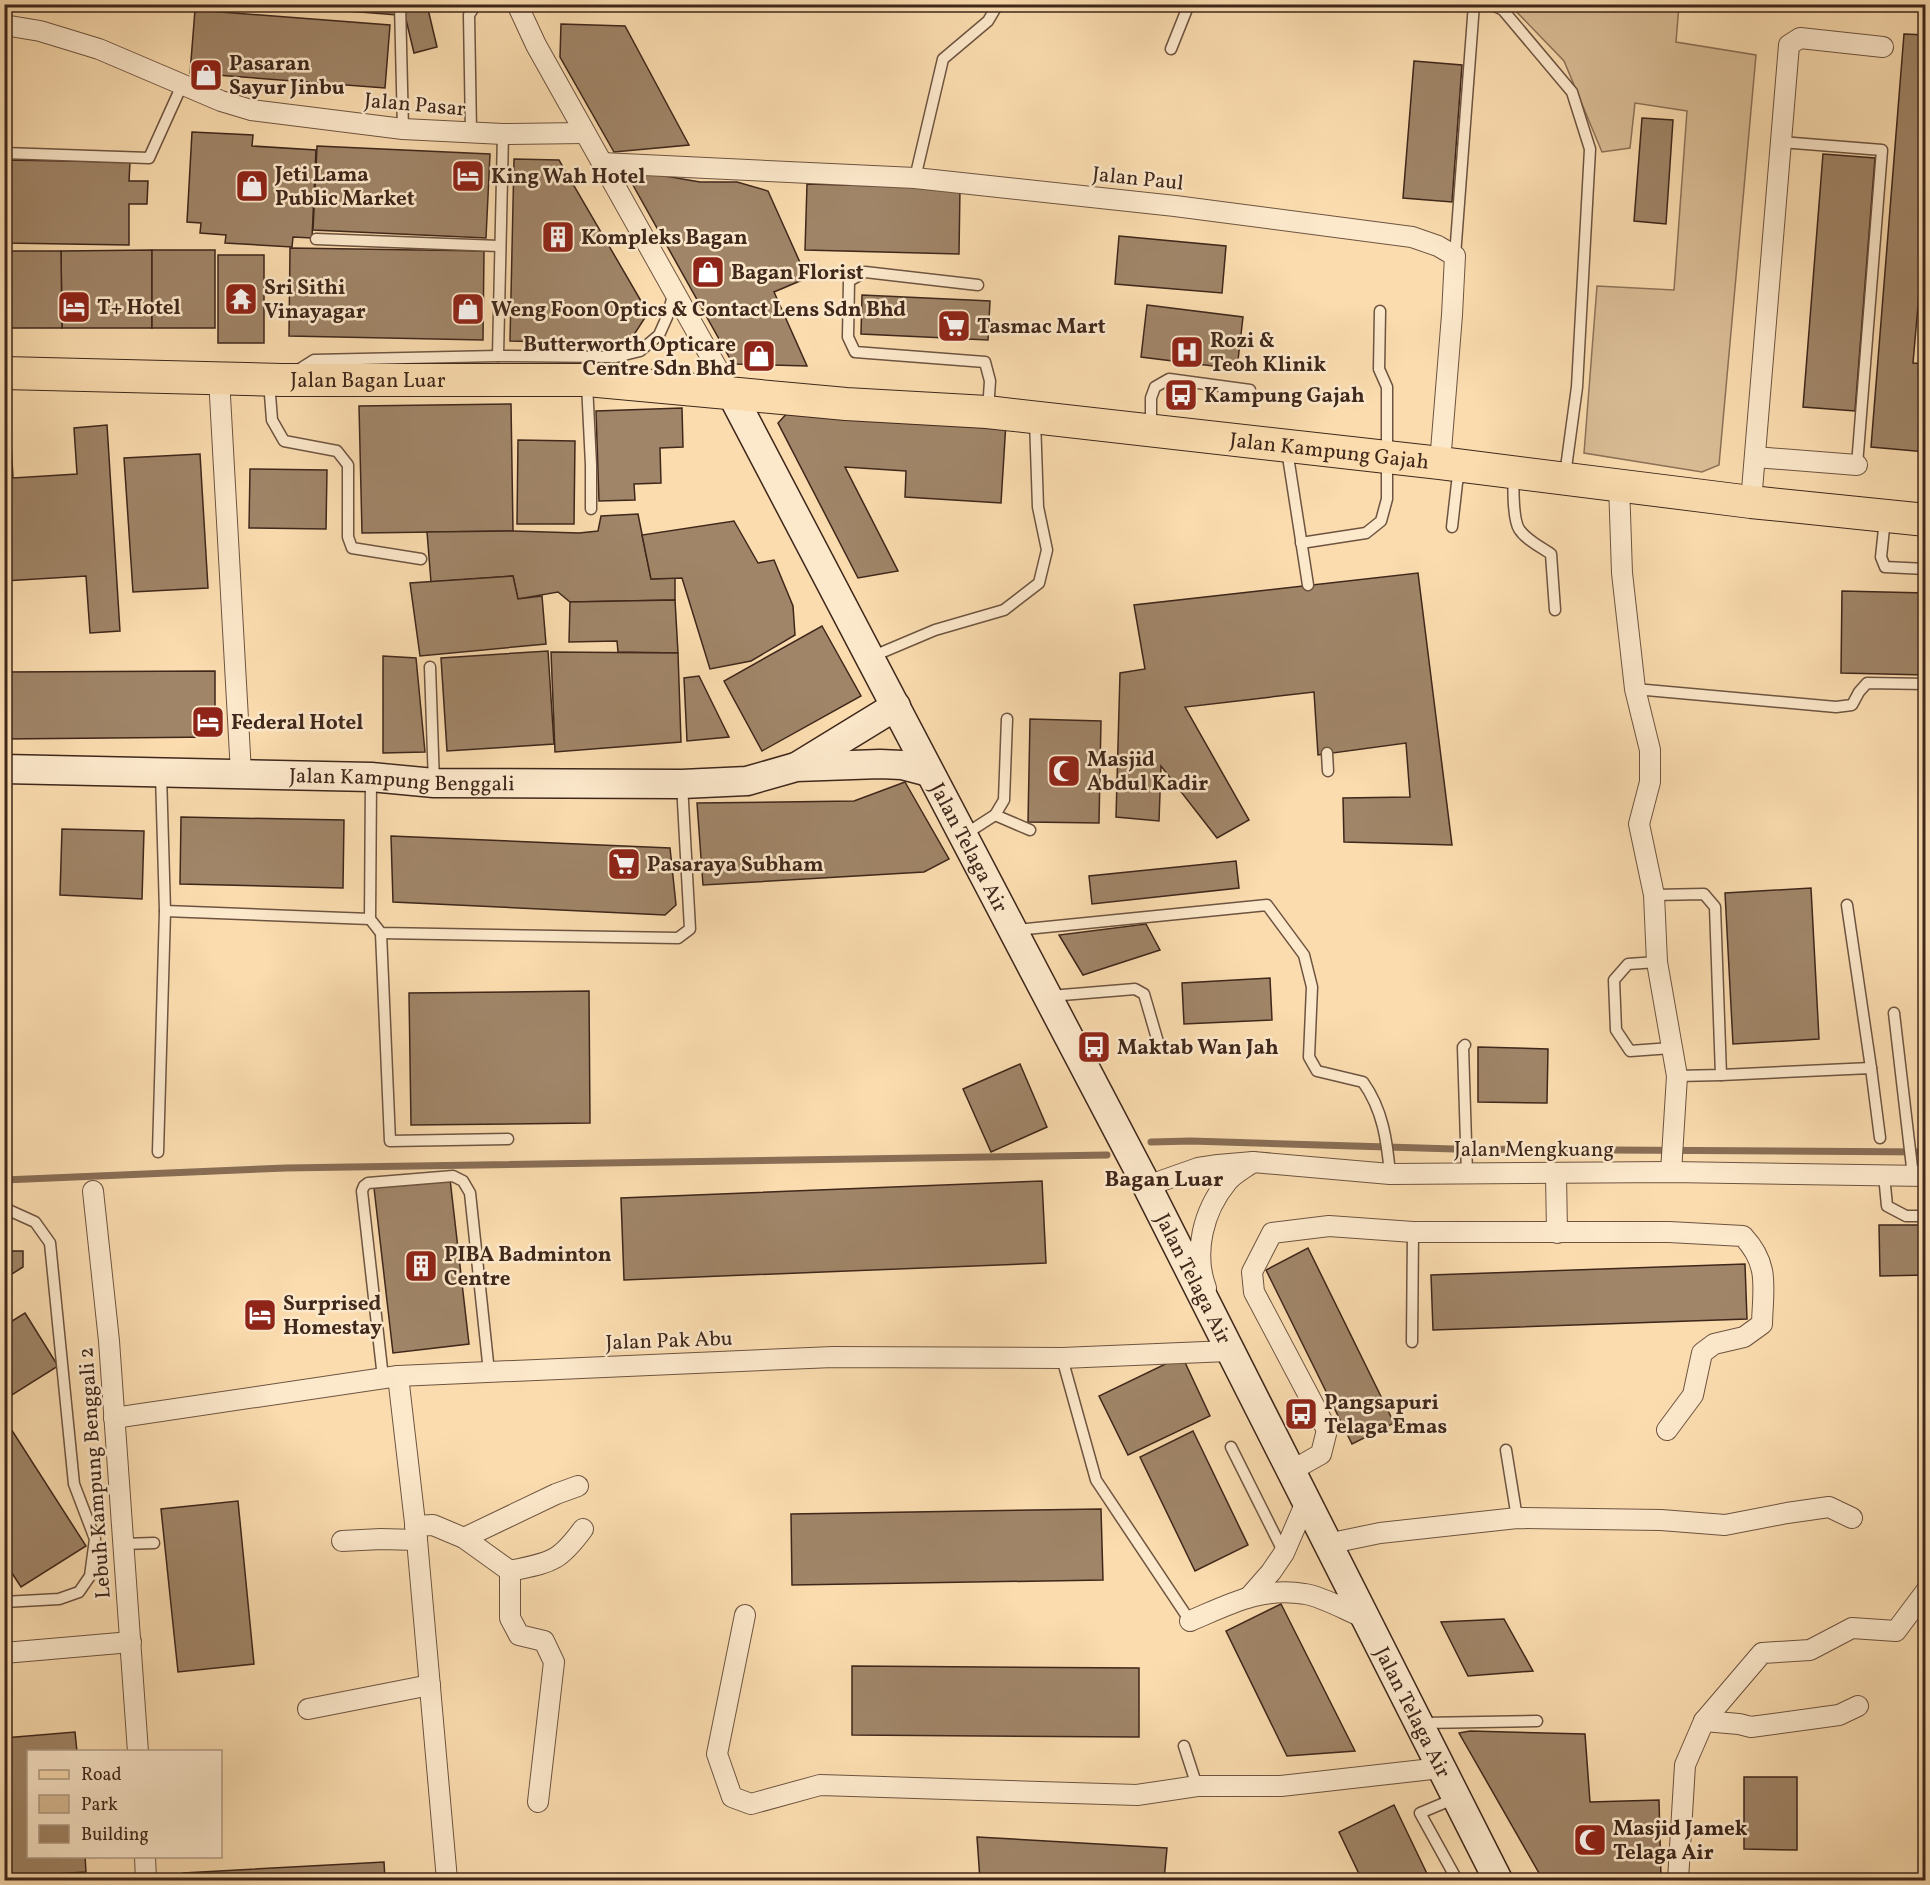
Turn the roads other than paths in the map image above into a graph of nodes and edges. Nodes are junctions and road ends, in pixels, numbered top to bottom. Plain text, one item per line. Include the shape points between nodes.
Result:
1 (400, 4) edge
2 (476, 4) edge
3 (517, 4) edge
4 (998, 4) edge
5 (1189, 4) edge
6 (1474, 4) edge
7 (1491, 4) edge
8 (4, 25) edge
9 (1883, 47) dead end
10 (1171, 49) dead end
11 (182, 85) junction
12 (403, 129) junction
13 (471, 132) junction
14 (585, 133) junction
15 (503, 134) junction
16 (1781, 142) junction
17 (4, 153) edge
18 (602, 163) junction
19 (915, 178) junction
20 (316, 239) dead end
21 (499, 246) junction
22 (1455, 256) junction
23 (978, 285) dead end
24 (674, 292) junction
25 (1380, 311) dead end
26 (498, 356) junction
27 (4, 373) edge
28 (219, 378) junction
29 (275, 380) junction
30 (587, 380) junction
31 (1250, 390) dead end
32 (731, 393) junction
33 (987, 412) junction
34 (1035, 418) junction
35 (1151, 431) junction
36 (1286, 447) junction
37 (1386, 457) junction
38 (1755, 457) junction
39 (1451, 465) junction
40 (1857, 465) joint
41 (1514, 472) junction
42 (1564, 478) junction
43 (1618, 484) junction
44 (1751, 502) junction
45 (591, 509) dead end
46 (1885, 516) junction
47 (1926, 520) edge
48 (1452, 527) dead end
49 (1301, 543) junction
50 (422, 559) dead end
51 (1926, 569) edge
52 (1308, 585) dead end
53 (1555, 610) dead end
54 (871, 657) junction
55 (430, 666) dead end
56 (1926, 684) edge
57 (1635, 688) junction
58 (896, 706) junction
59 (1007, 720) dead end
60 (1327, 753) dead end
61 (796, 767) junction
62 (4, 769) edge
63 (1328, 771) dead end
64 (929, 772) junction
65 (161, 773) junction
66 (241, 773) junction
67 (372, 777) junction
68 (434, 783) junction
69 (682, 784) junction
70 (995, 815) junction
71 (1030, 830) dead end
72 (964, 835) junction
73 (1654, 895) junction
74 (1847, 905) dead end
75 (165, 911) junction
76 (370, 919) junction
77 (1012, 930) junction
78 (381, 933) junction
79 (1657, 962) junction
80 (1047, 997) junction
81 (1894, 1013) dead end
82 (1158, 1042) dead end
83 (1465, 1045) dead end
84 (1671, 1048) junction
85 (1871, 1068) junction
86 (1721, 1075) junction
87 (1677, 1076) junction
88 (1880, 1138) dead end
89 (508, 1139) dead end
90 (158, 1152) dead end
91 (1253, 1162) junction
92 (1389, 1166) junction
93 (1467, 1167) junction
94 (1671, 1167) junction
95 (1917, 1172) edge
96 (1556, 1174) junction
97 (1884, 1175) junction
98 (1147, 1186) junction
99 (93, 1191) dead end
100 (4, 1208) edge
101 (1926, 1216) edge
102 (1413, 1232) junction
103 (1557, 1233) junction
104 (1412, 1342) dead end
105 (1229, 1351) junction
106 (1062, 1358) junction
107 (489, 1372) junction
108 (391, 1377) junction
109 (114, 1418) junction
110 (1667, 1430) dead end
111 (1232, 1447) dead end
112 (1506, 1449) dead end
113 (1292, 1471) junction
114 (578, 1486) dead end
115 (1306, 1502) junction
116 (1517, 1518) junction
117 (1852, 1518) dead end
118 (583, 1529) dead end
119 (416, 1533) junction
120 (464, 1538) junction
121 (342, 1541) dead end
122 (154, 1543) dead end
123 (123, 1544) junction
124 (1327, 1544) junction
125 (1284, 1553) junction
126 (510, 1571) junction
127 (1926, 1591) edge
128 (1250, 1596) junction
129 (4, 1602) edge
130 (745, 1615) dead end
131 (1365, 1618) junction
132 (1190, 1621) joint
133 (131, 1642) junction
134 (4, 1653) edge
135 (430, 1685) junction
136 (1858, 1706) dead end
137 (308, 1709) dead end
138 (1537, 1720) dead end
139 (1704, 1721) junction
140 (1418, 1722) junction
141 (1184, 1746) dead end
142 (138, 1750) edge
143 (1441, 1768) junction
144 (1197, 1786) junction
145 (1456, 1798) junction
146 (538, 1802) dead end
147 (145, 1858) edge
148 (146, 1881) edge
149 (447, 1881) edge
150 (1456, 1881) edge
151 (1498, 1881) edge
152 (1678, 1881) edge

1 - 12 lane
2 - 13 lane via 469,15
3 - 14 street
4 - 19 lane via 988,21 943,59
5 - 10 lane
6 - 22 lane
7 - 42 lane via 1503,10 1572,92 1590,149 1577,387
8 - 11 street, Jalan Pasar via 40,31 99,49
9 - 16 street via 1800,38 1789,45
11 - 12 street, Jalan Pasar via 251,110
11 - 17 lane via 149,158
12 - 13 street, Jalan Pasar
13 - 15 street, Jalan Pasar
14 - 15 street, Jalan Pasar
14 - 18 street
15 - 21 lane
16 - 38 street
16 - 40 lane via 1882,150
18 - 19 street, Jalan Paul
18 - 24 street
19 - 22 street, Jalan Paul via 1412,237
20 - 21 lane
21 - 26 lane
22 - 39 street
23 - 33 lane via 865,272 849,281 848,337 855,352 985,362 990,381
24 - 26 lane via 659,335 639,351 616,357
24 - 32 street
25 - 37 lane via 1379,369 1387,387
26 - 29 lane via 314,360
27 - 28 main road, Jalan Bagan Luar
28 - 29 main road, Jalan Bagan Luar
28 - 66 street
29 - 30 main road, Jalan Bagan Luar
29 - 50 lane via 272,420 284,441 337,451 348,465 348,537 352,548
30 - 32 main road, Jalan Bagan Luar
30 - 45 lane
31 - 35 lane via 1170,379 1155,387
32 - 33 main road, Jalan Kampung Gajah
32 - 54 street, Jalan Telaga Air
33 - 34 main road, Jalan Kampung Gajah
34 - 35 main road, Jalan Kampung Gajah
34 - 54 lane via 1038,507 1047,550 1039,583 1004,610 935,630
35 - 36 main road, Jalan Kampung Gajah
36 - 37 main road, Jalan Kampung Gajah
36 - 49 lane
37 - 39 main road, Jalan Kampung Gajah
37 - 49 lane via 1387,499 1381,521 1366,533
38 - 40 street
38 - 44 street
39 - 41 main road, Jalan Kampung Gajah
39 - 48 lane via 1457,483
41 - 42 main road, Jalan Kampung Gajah
41 - 53 lane via 1513,497 1519,529 1551,554
42 - 43 main road, Jalan Kampung Gajah
43 - 44 main road, Jalan Kampung Gajah
43 - 57 street via 1622,573
44 - 46 main road, Jalan Kampung Gajah
46 - 47 main road, Jalan Kampung Gajah
46 - 51 lane via 1881,557 1885,567
49 - 52 lane
54 - 58 street, Jalan Telaga Air
55 - 68 lane
56 - 57 lane via 1868,683 1852,705 1836,707
57 - 73 street via 1650,750 1650,782 1639,824
58 - 61 street
58 - 64 street, Jalan Telaga Air
59 - 70 lane via 1004,800
60 - 63 lane
61 - 64 street via 880,764
61 - 69 street, Jalan Kampung Benggali via 747,781
62 - 65 street, Jalan Kampung Benggali
64 - 72 street, Jalan Telaga Air
65 - 66 street, Jalan Kampung Benggali
65 - 75 lane
66 - 67 street, Jalan Kampung Benggali
67 - 68 street, Jalan Kampung Benggali
67 - 76 lane
68 - 69 street, Jalan Kampung Benggali
69 - 78 lane via 690,929 678,938
70 - 71 lane
70 - 72 lane
72 - 77 street, Jalan Telaga Air
73 - 79 street
73 - 86 lane via 1704,894 1715,906
74 - 85 lane
75 - 76 lane
75 - 90 lane
76 - 78 lane
77 - 80 street, Jalan Telaga Air
77 - 92 lane via 1267,905 1304,955 1312,987 1309,1057 1317,1071 1363,1082 1373,1096 1386,1136
78 - 89 lane via 390,1141
79 - 84 street
79 - 84 lane via 1629,964 1614,980 1616,1030 1630,1051
80 - 82 lane via 1135,988 1144,994
80 - 98 street, Jalan Telaga Air
81 - 95 lane via 1909,1140
83 - 93 lane
84 - 87 street
85 - 86 lane
85 - 88 lane
86 - 87 lane
87 - 94 street
91 - 92 street, Jalan Mengkuang
91 - 98 street, Jalan Mengkuang via 1198,1168
91 - 105 street via 1228,1180 1214,1202 1204,1224 1200,1252 1204,1282
92 - 93 street, Jalan Mengkuang
93 - 96 street, Jalan Mengkuang
94 - 96 street, Jalan Mengkuang
94 - 97 street, Jalan Mengkuang
95 - 97 street, Jalan Mengkuang
96 - 103 street
97 - 101 lane via 1887,1206 1906,1216
98 - 105 street, Jalan Telaga Air
99 - 109 street, Lebuh Kampung Benggali 2
100 - 129 lane via 35,1222 50,1243 74,1484 95,1539 90,1576 79,1592 59,1599
102 - 103 street
102 - 104 lane
102 - 113 street via 1329,1226 1272,1233 1263,1248 1252,1272 1254,1292 1327,1430 1321,1454
103 - 110 street via 1743,1236 1754,1248 1764,1269 1762,1324 1744,1337 1714,1344 1702,1353 1693,1395
105 - 106 street, Jalan Pak Abu
105 - 113 street, Jalan Telaga Air
106 - 107 street, Jalan Pak Abu via 833,1357
106 - 132 lane via 1096,1480
107 - 108 street, Jalan Pak Abu
107 - 108 lane via 470,1193 463,1181 453,1176 368,1183 362,1191
108 - 109 street, Jalan Pak Abu
108 - 119 street
109 - 123 street, Lebuh Kampung Benggali 2
111 - 125 lane
112 - 116 lane
113 - 115 street, Jalan Telaga Air
114 - 120 street
115 - 124 street, Jalan Telaga Air
115 - 125 street
116 - 117 street via 1725,1525 1829,1507
116 - 124 street via 1380,1533
118 - 126 street via 568,1549 550,1562
119 - 120 street via 433,1525
119 - 121 street
119 - 135 street
120 - 126 street
122 - 123 lane
123 - 133 street, Lebuh Kampung Benggali 2
124 - 131 street, Jalan Telaga Air
125 - 128 street
126 - 146 street via 510,1618 519,1635 544,1641 554,1662
127 - 139 street via 1896,1631 1852,1628 1810,1650 1762,1653
128 - 131 street via 1307,1594
128 - 132 street
130 - 144 street via 717,1754 732,1797 751,1804 820,1785 1137,1795
131 - 140 street, Jalan Telaga Air
133 - 134 street
133 - 142 street, Lebuh Kampung Benggali 2
135 - 137 street
135 - 149 street
136 - 139 street via 1839,1715 1751,1727
138 - 140 lane
139 - 152 street via 1685,1764
140 - 143 street, Jalan Telaga Air
141 - 144 lane
143 - 144 street via 1281,1786
143 - 145 street, Jalan Telaga Air
145 - 150 lane via 1420,1813
145 - 151 street, Jalan Telaga Air
147 - 148 street

